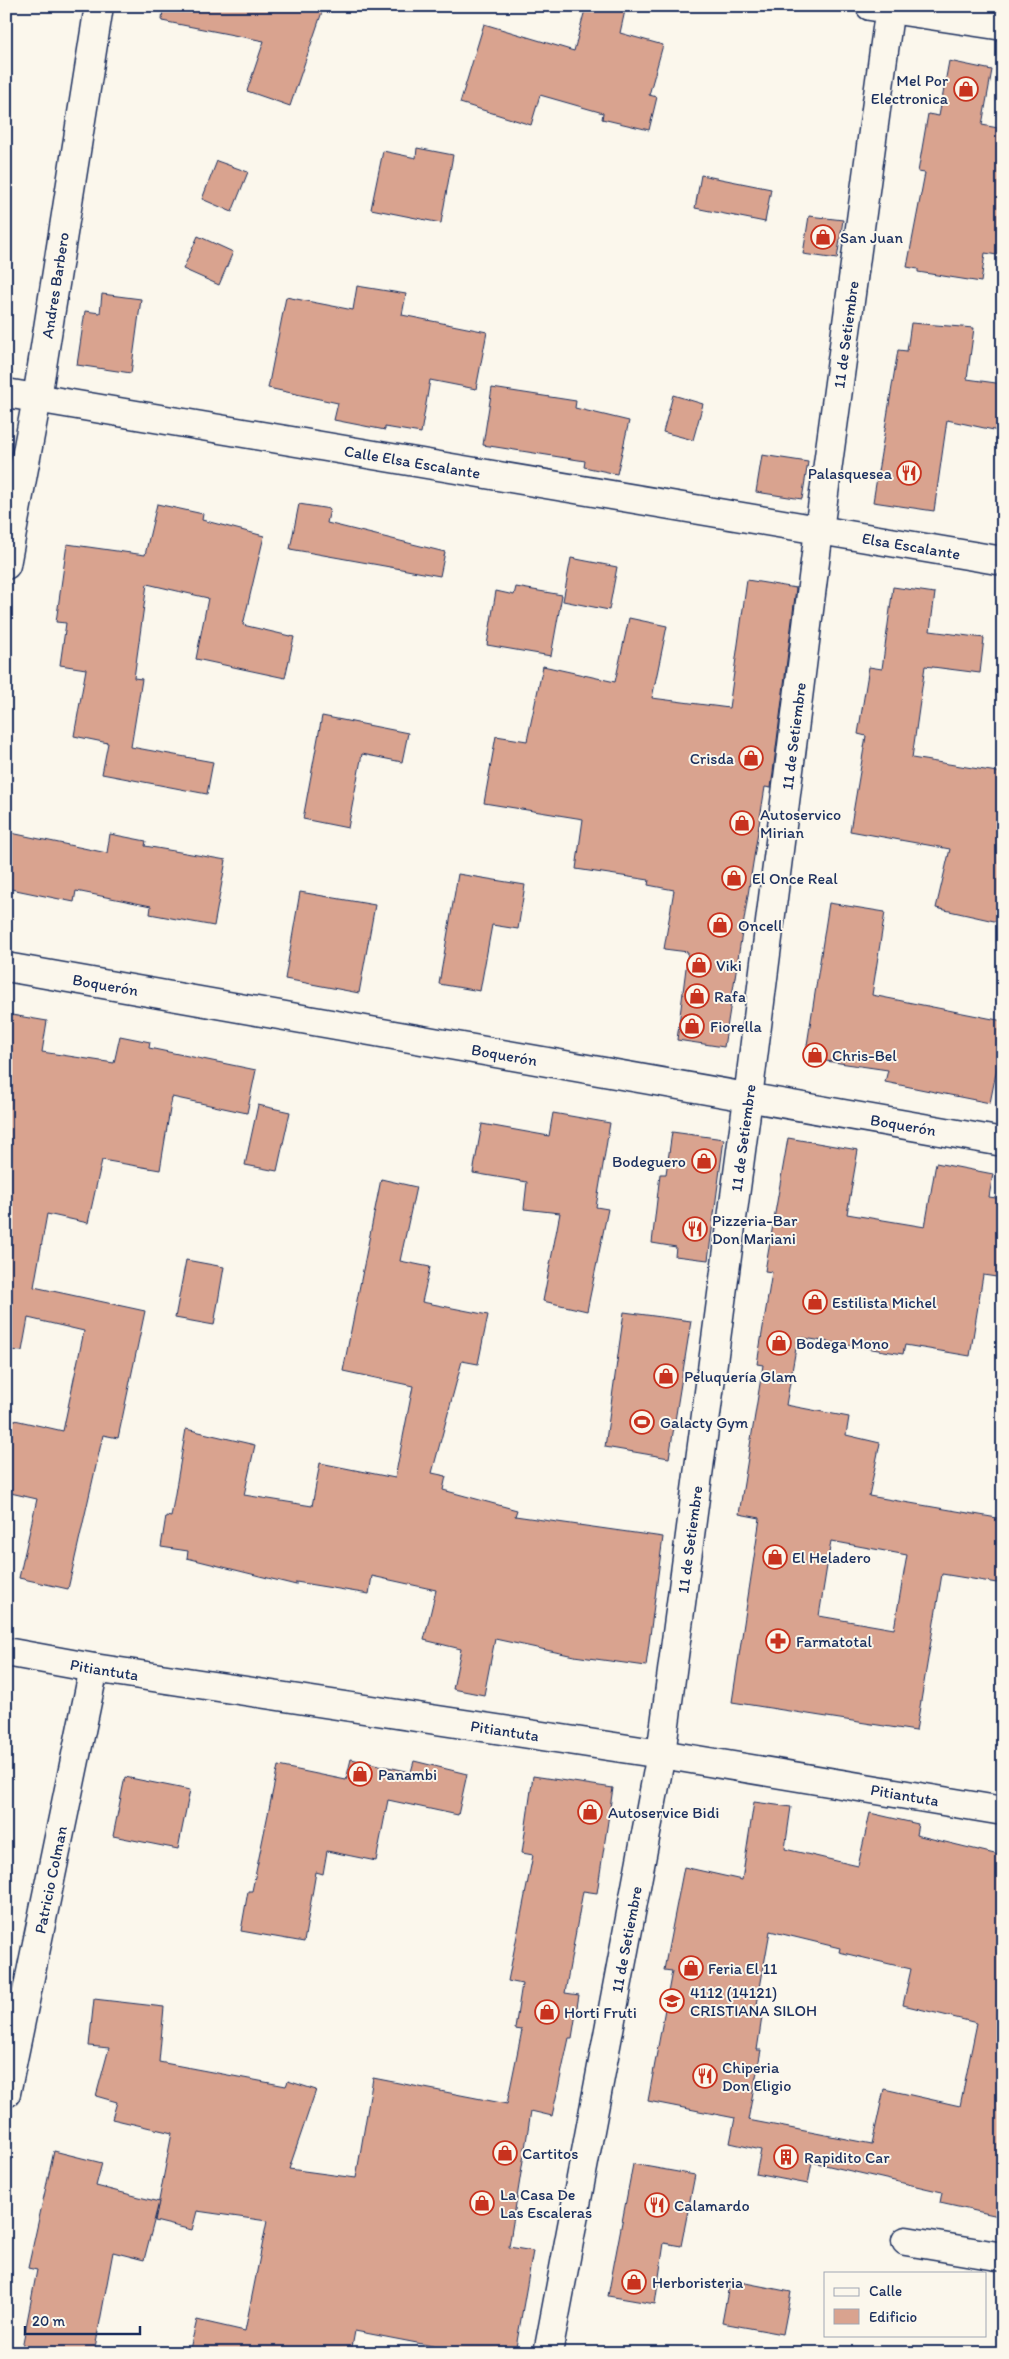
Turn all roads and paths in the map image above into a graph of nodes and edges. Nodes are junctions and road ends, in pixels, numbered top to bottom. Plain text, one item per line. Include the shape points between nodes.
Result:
1 (99, 6) edge
2 (883, 8) edge
3 (1003, 26) edge
4 (6, 393) edge
5 (37, 398) junction
6 (819, 530) junction
7 (1003, 562) edge
8 (6, 565) edge
9 (6, 968) edge
10 (748, 1098) junction
11 (1003, 1142) edge
12 (6, 1652) edge
13 (94, 1668) junction
14 (660, 1754) junction
15 (1003, 1811) edge
16 (6, 2093) edge
17 (906, 2241) dead end
18 (1003, 2257) edge
19 (548, 2353) edge

1 - 5 street, Andres Barbero
2 - 3 street
2 - 6 street, 11 de Setiembre
4 - 5 street, Calle Elsa Escalante
5 - 6 street, Calle Elsa Escalante
5 - 8 street, Andres Barbero
6 - 7 street, Elsa Escalante
6 - 10 street, 11 de Setiembre
9 - 10 street, Boquerón
10 - 11 street, Boquerón
10 - 14 street, 11 de Setiembre
12 - 13 street, Pitiantuta
13 - 14 street, Pitiantuta
13 - 16 street, Patricio Colman
14 - 15 street, Pitiantuta
14 - 19 street, 11 de Setiembre
17 - 18 street

